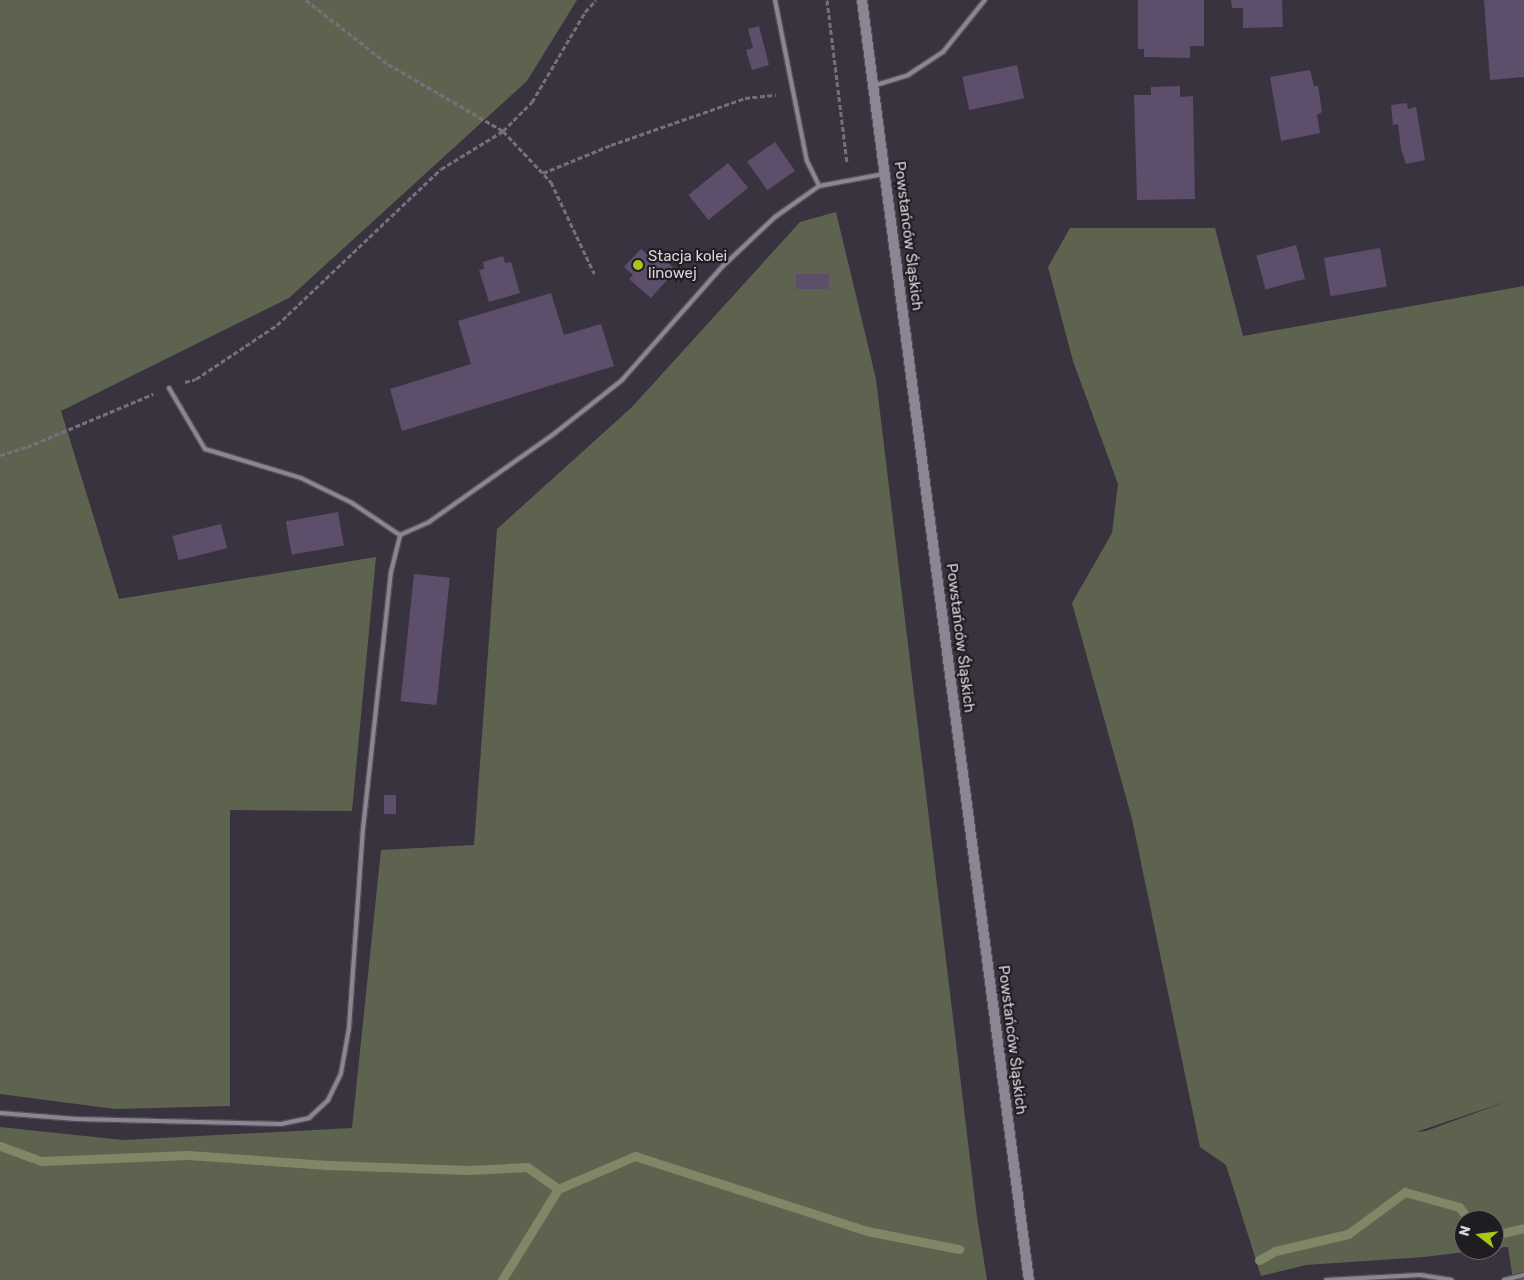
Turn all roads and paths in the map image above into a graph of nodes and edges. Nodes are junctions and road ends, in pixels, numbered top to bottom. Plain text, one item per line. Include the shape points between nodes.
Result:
1 (306, 0) edge
2 (596, 0) edge
3 (775, 0) edge
4 (827, 0) edge
5 (862, 0) edge
6 (985, 0) edge
7 (873, 86) junction
8 (793, 92) junction
9 (503, 131) junction
10 (543, 173) junction
11 (885, 174) junction
12 (849, 180) junction
13 (820, 186) junction
14 (594, 273) dead end
15 (169, 388) junction
16 (0, 455) edge
17 (400, 535) junction
18 (0, 1113) edge
19 (1524, 1276) edge
20 (1029, 1280) edge
21 (1326, 1280) edge
22 (1452, 1280) edge
23 (1504, 1280) edge

1 - 9 path via 388,64
2 - 9 path via 584,12 532,102
3 - 8 lane
4 - 12 path
5 - 7 street, Powstańców Śląskich
6 - 7 lane via 943,52 908,75
7 - 11 street, Powstańców Śląskich
8 - 10 path via 745,98 611,145
8 - 13 lane via 807,161
9 - 10 path
9 - 15 path via 442,169 277,325 196,379
10 - 14 path via 551,182
11 - 12 lane
11 - 20 street, Powstańców Śląskich
12 - 13 lane
13 - 17 lane via 774,217 723,266 622,380 555,433 429,522
15 - 16 path via 27,447
15 - 17 lane via 205,449 301,478 352,504
17 - 18 lane via 391,572 363,829 349,1028 341,1073 328,1100 309,1118 281,1124 76,1119
19 - 23 lane
21 - 22 lane via 1420,1275

